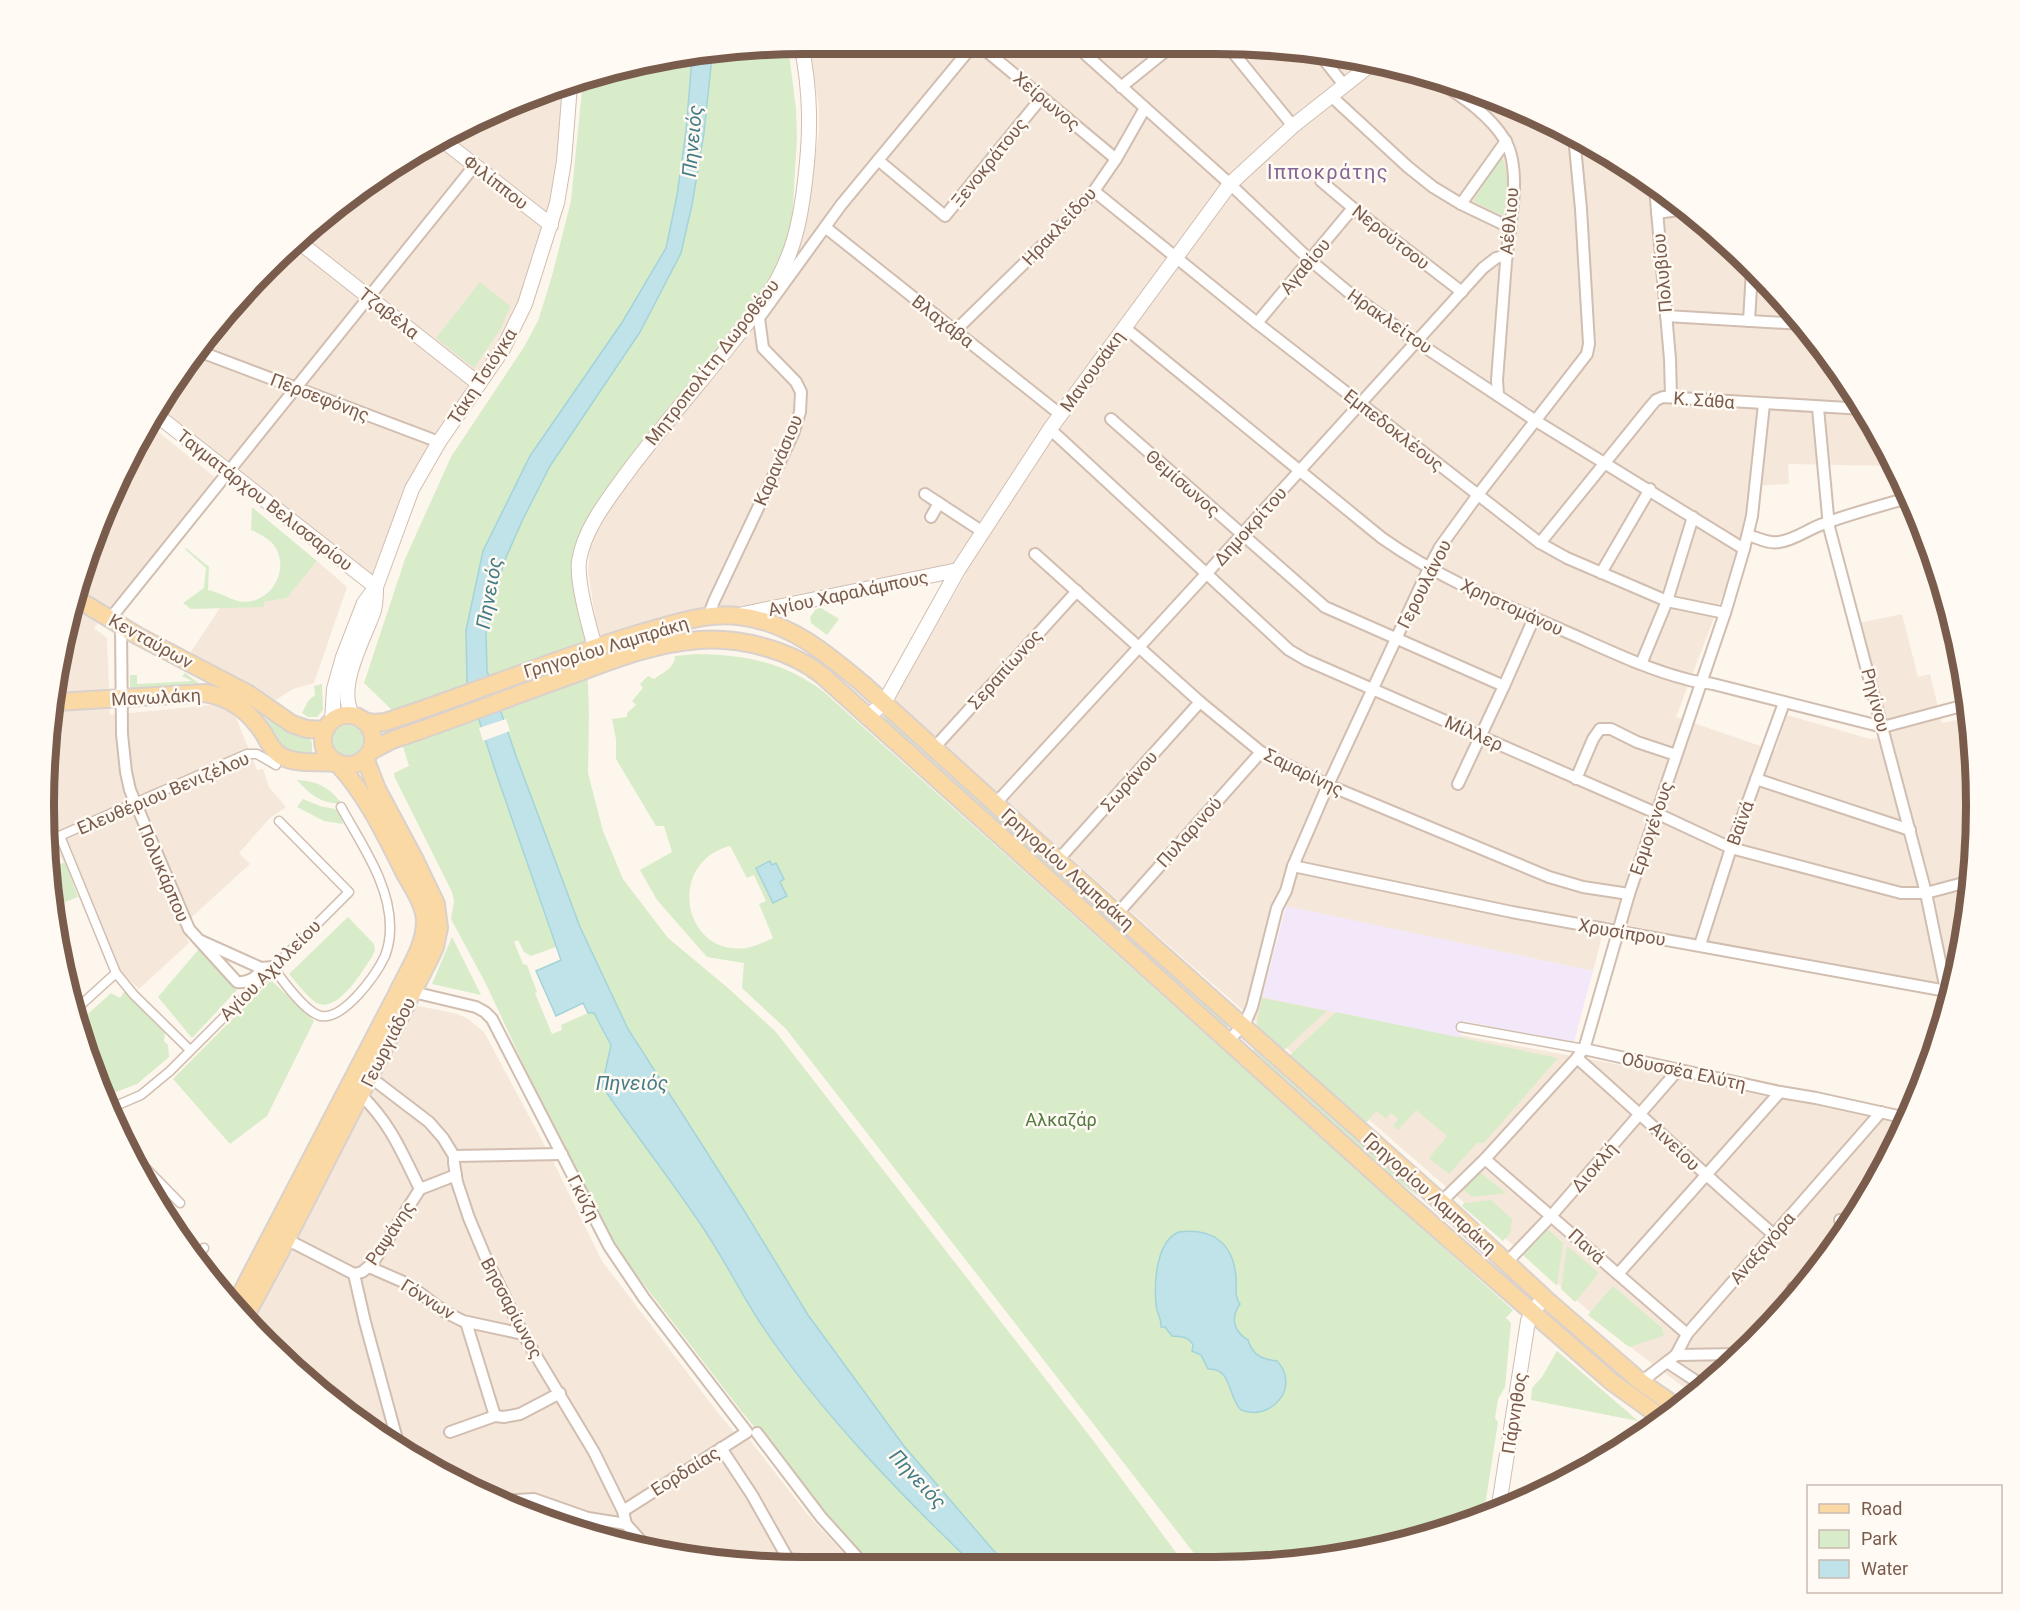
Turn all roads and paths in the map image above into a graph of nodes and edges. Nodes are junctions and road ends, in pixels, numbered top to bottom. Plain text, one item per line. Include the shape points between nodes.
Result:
1 (803, 54) edge
2 (968, 54) edge
3 (988, 54) edge
4 (1085, 54) edge
5 (1162, 54) edge
6 (1235, 55) edge
7 (1326, 62) edge
8 (1365, 69) edge
9 (1344, 85) junction
10 (1121, 87) junction
11 (569, 92) edge
12 (1331, 96) junction
13 (1460, 96) edge
14 (1042, 97) junction
15 (1464, 98) joint
16 (1145, 108) junction
17 (1293, 126) junction
18 (1506, 141) junction
19 (449, 145) edge
20 (1575, 147) edge
21 (1116, 159) junction
22 (878, 160) junction
23 (475, 165) junction
24 (1321, 181) dead end
25 (1230, 184) junction
26 (1094, 191) junction
27 (1656, 198) edge
28 (1461, 204) junction
29 (1353, 208) junction
30 (1674, 211) edge
31 (1657, 213) junction
32 (551, 225) junction
33 (825, 227) junction
34 (1511, 228) junction
35 (304, 246) edge
36 (1507, 255) junction
37 (1175, 258) junction
38 (1310, 260) junction
39 (1751, 280) edge
40 (1462, 291) junction
41 (369, 297) junction
42 (759, 313) junction
43 (1666, 316) junction
44 (1749, 321) junction
45 (1257, 323) junction
46 (1791, 323) edge
47 (1124, 327) junction
48 (955, 331) junction
49 (1417, 342) junction
50 (205, 354) edge
51 (479, 384) junction
52 (295, 388) junction
53 (1498, 394) junction
54 (1671, 397) junction
55 (1360, 403) junction
56 (1764, 404) junction
57 (1818, 408) junction
58 (1852, 409) edge
59 (1061, 415) junction
60 (162, 418) edge
61 (1111, 419) dead end
62 (1536, 421) junction
63 (1050, 429) junction
64 (439, 442) junction
65 (1604, 462) junction
66 (228, 471) junction
67 (1299, 472) junction
68 (1650, 489) junction
69 (925, 494) dead end
70 (1478, 496) junction
71 (1901, 500) edge
72 (939, 503) junction
73 (931, 517) dead end
74 (1693, 517) junction
75 (1828, 522) junction
76 (983, 532) junction
77 (1242, 534) junction
78 (1748, 535) junction
79 (1540, 543) junction
80 (1744, 549) junction
81 (1035, 554) dead end
82 (1430, 568) junction
83 (958, 570) junction
84 (1207, 573) junction
85 (1601, 573) junction
86 (376, 586) junction
87 (1077, 591) junction
88 (1666, 601) junction
89 (83, 602) edge
90 (1725, 613) junction
91 (737, 616) junction
92 (708, 617) junction
93 (1534, 618) junction
94 (115, 622) junction
95 (1397, 639) junction
96 (1139, 646) junction
97 (591, 649) junction
98 (1641, 664) junction
99 (597, 665) junction
100 (1702, 682) junction
101 (1504, 686) junction
102 (1374, 689) junction
103 (121, 699) junction
104 (61, 702) edge
105 (1200, 702) junction
106 (884, 703) junction
107 (1784, 703) junction
108 (1960, 707) edge
109 (867, 717) junction
110 (359, 718) junction
111 (328, 725) junction
112 (1883, 727) junction
113 (1481, 737) junction
114 (934, 748) junction
115 (1261, 752) junction
116 (368, 754) junction
117 (1676, 755) junction
118 (336, 763) junction
119 (276, 765) dead end
120 (1576, 779) junction
121 (1756, 779) junction
122 (1458, 784) dead end
123 (1328, 785) junction
124 (135, 803) junction
125 (996, 803) junction
126 (341, 807) dead end
127 (1656, 813) junction
128 (279, 821) dead end
129 (1910, 830) junction
130 (60, 836) junction
131 (55, 838) edge
132 (1731, 848) junction
133 (1059, 859) junction
134 (1293, 866) junction
135 (1962, 883) edge
136 (1926, 892) junction
137 (1629, 894) junction
138 (1118, 913) junction
139 (432, 916) junction
140 (1619, 932) junction
141 (197, 940) junction
142 (1700, 945) junction
143 (261, 968) junction
144 (273, 968) junction
145 (116, 973) junction
146 (1946, 977) edge
147 (1943, 990) edge
148 (413, 992) junction
149 (81, 1004) edge
150 (1243, 1025) junction
151 (1461, 1027) dead end
152 (1228, 1042) junction
153 (190, 1050) junction
154 (1581, 1053) junction
155 (1678, 1070) junction
156 (370, 1077) junction
157 (1780, 1092) junction
158 (361, 1095) junction
159 (117, 1105) edge
160 (1881, 1112) junction
161 (1641, 1113) junction
162 (1898, 1116) edge
163 (562, 1154) junction
164 (454, 1156) junction
165 (1485, 1159) junction
166 (151, 1173) edge
167 (456, 1175) junction
168 (1706, 1176) junction
169 (420, 1189) junction
170 (1441, 1202) junction
171 (180, 1203) dead end
172 (1552, 1215) junction
173 (1773, 1234) junction
174 (279, 1236) junction
175 (204, 1248) dead end
176 (201, 1252) edge
177 (1507, 1262) junction
178 (369, 1268) junction
179 (354, 1274) junction
180 (1618, 1274) junction
181 (1493, 1277) junction
182 (1545, 1298) junction
183 (239, 1300) edge
184 (248, 1309) edge
185 (1530, 1317) junction
186 (466, 1322) junction
187 (523, 1334) junction
188 (1688, 1334) junction
189 (1727, 1355) edge
190 (1672, 1359) junction
191 (1698, 1381) edge
192 (1641, 1382) junction
193 (560, 1394) junction
194 (1671, 1403) edge
195 (1656, 1413) edge
196 (495, 1416) junction
197 (450, 1432) dead end
198 (752, 1433) junction
199 (396, 1435) edge
200 (721, 1448) junction
201 (518, 1500) edge
202 (1500, 1501) edge
203 (622, 1511) junction
204 (626, 1524) junction
205 (638, 1538) edge
206 (786, 1556) edge
207 (857, 1557) edge

1 - 42 street, Μητροπολίτη Δωροθέου via 810,109 801,217 789,257
2 - 22 street, Μητροπολίτη Δωροθέου
3 - 14 street, Χείρωνος
4 - 10 street, Ηρακλείτου
5 - 10 street
6 - 17 street
7 - 9 street
8 - 9 street, Μανουσάκη
9 - 12 street, Μανουσάκη
10 - 16 street, Ηρακλείτου
11 - 32 street, Τάκη Τσιόγκα via 564,161
12 - 17 street, Μανουσάκη
12 - 28 street via 1408,167
13 - 15 street, Αέθλιου
14 - 21 street, Χείρωνος
14 - 22 street, Ξενοκράτους via 945,216
15 - 18 street, Αέθλιου
16 - 21 street, Ηρακλείδου
16 - 25 street, Ηρακλείτου
17 - 25 street, Μανουσάκη
18 - 28 street
18 - 34 street, Αέθλιου via 1513,169
19 - 23 street, Φιλίππου
20 - 62 street, Γερουλάνου via 1589,344 1583,361
21 - 26 street, Ηρακλείδου
22 - 33 street, Μητροπολίτη Δωροθέου
23 - 32 street, Φιλίππου
23 - 41 street
24 - 29 street, Νερούτσου
25 - 37 street, Μανουσάκη
25 - 38 street, Ηρακλείτου
26 - 37 street, Εμπεδοκλέους
26 - 48 street, Ηρακλείδου
27 - 31 street, Πολυβίου
28 - 34 street
29 - 38 street, Αγαθίου
29 - 40 street, Νερούτσου
30 - 31 street
31 - 43 street, Πολυβίου
32 - 51 street, Τάκη Τσιόγκα via 520,317
33 - 42 street, Μητροπολίτη Δωροθέου
33 - 48 street, Βλαχάβα
34 - 36 street, Αέθλιου
35 - 41 street, Τζαβέλα
36 - 40 street, Δημοκρίτου via 1488,263
36 - 53 street, Αέθλιου
37 - 45 street, Εμπεδοκλέους
37 - 47 street, Μανουσάκη
38 - 45 street, Αγαθίου
38 - 49 street, Ηρακλείτου
39 - 44 street
40 - 49 street, Δημοκρίτου
41 - 51 street, Τζαβέλα
41 - 52 street
42 - 92 street, Καρανάσιου via 763,348 799,387 800,412
42 - 97 street, Μητροπολίτη Δωροθέου via 648,445 608,499 585,540 579,573
43 - 44 street
43 - 54 street, Πολυβίου
44 - 46 street
45 - 55 street, Εμπεδοκλέους
47 - 59 street, Μανουσάκη
47 - 67 street, Χρηστομάνου
48 - 59 street, Βλαχάβα
49 - 53 street, Ηρακλείτου
49 - 55 street, Δημοκρίτου
50 - 52 street, Περσεφόνης
51 - 64 street, Τάκη Τσιόγκα
52 - 64 street, Περσεφόνης
52 - 66 street
53 - 62 street, Ηρακλείτου
54 - 56 street, Κ. Σάθα
54 - 65 street, Κ. Σάθα via 1656,400
55 - 67 street, Δημοκρίτου
55 - 70 street, Εμπεδοκλέους
56 - 57 street, Κ. Σάθα
56 - 78 street, Ερμογένους
57 - 58 street, Κ. Σάθα
57 - 75 street, Ρηγίνου
59 - 63 street, Μανουσάκη
60 - 66 street, Ταγματάρχου Βελισσαρίου
61 - 77 street, Θεμίσωνος
62 - 65 street, Ηρακλείτου
62 - 70 street, Γερουλάνου
63 - 76 street, Μανουσάκη
63 - 84 street, Μίλλερ
64 - 86 street, Τάκη Τσιόγκα via 408,497
65 - 68 street, Ηρακλείτου
65 - 79 street, Κ. Σάθα
66 - 86 street, Ταγματάρχου Βελισσαρίου
66 - 94 street
67 - 77 street, Δημοκρίτου
67 - 82 street, Χρηστομάνου via 1382,538
68 - 74 street, Ηρακλείτου
68 - 85 street
69 - 72 street
70 - 79 street, Εμπεδοκλέους
70 - 82 street, Γερουλάνου via 1440,547
71 - 75 street
72 - 73 street
72 - 76 street
74 - 80 street, Ηρακλείτου
74 - 88 street
75 - 78 street via 1778,542
75 - 112 street, Ρηγίνου
76 - 83 street, Μανουσάκη
77 - 84 street, Δημοκρίτου
77 - 95 street, Θεμίσωνος via 1325,607
78 - 80 street, Ερμογένους
79 - 85 street, Εμπεδοκλέους
80 - 90 street, Ερμογένους
81 - 87 street, Σαμαρίνης
82 - 93 street, Χρηστομάνου
82 - 95 street, Γερουλάνου
83 - 91 street, Αγίου Χαραλάμπους
83 - 106 street, Μανουσάκη
84 - 96 street, Δημοκρίτου
84 - 102 street, Μίλλερ via 1289,650
85 - 88 street, Εμπεδοκλέους
86 - 110 street, Τάκη Τσιόγκα via 374,610 348,681 348,704
86 - 111 street, Τάκη Τσιόγκα via 364,603 343,657
87 - 96 street, Σαμαρίνης
87 - 114 street, Σεραπίωνος
88 - 90 street, Εμπεδοκλέους
88 - 98 street
89 - 94 main road, Κενταύρων
90 - 100 street, Ερμογένους
91 - 92 main road, Γρηγορίου Λαμπράκη
91 - 106 main road, Γρηγορίου Λαμπράκη via 778,626 812,643
92 - 97 main road, Γρηγορίου Λαμπράκη
93 - 98 street, Χρηστομάνου
93 - 101 street
94 - 103 street, Πολυκάρπου
94 - 111 main road, Κενταύρων via 247,693 292,724 307,729
95 - 101 street, Θεμίσωνος
95 - 102 street, Γερουλάνου
96 - 105 street, Σαμαρίνης
96 - 125 street, Δημοκρίτου
97 - 99 street, Μητροπολίτη Δωροθέου
97 - 110 main road, Γρηγορίου Λαμπράκη via 391,720 379,723
98 - 100 street, Χρηστομάνου
99 - 109 main road, Γρηγορίου Λαμπράκη via 689,641 739,642 806,664
99 - 116 main road, Γρηγορίου Λαμπράκη via 397,738
100 - 107 street, Χρηστομάνου
100 - 117 street, Ερμογένους
101 - 113 street
102 - 113 street, Μίλλερ
102 - 123 street, Γερουλάνου
103 - 104 main road, Μανωλάκη
103 - 118 main road, Μανωλάκη via 212,694 247,711 281,756 301,762
103 - 124 street, Πολυκάρπου via 126,772
105 - 115 street, Σαμαρίνης
105 - 133 street, Σωράνου
106 - 109 street, Μανουσάκη
106 - 114 main road, Γρηγορίου Λαμπράκη
107 - 112 street, Χρηστομάνου
107 - 121 street, Βαϊνά
108 - 112 street, Χρηστομάνου
109 - 152 main road, Γρηγορίου Λαμπράκη
110 - 111 main road via 342,716
110 - 116 main road via 372,735
111 - 118 main road via 322,740 327,756
112 - 129 street, Ρηγίνου
113 - 120 street, Μίλλερ
113 - 122 street
114 - 125 main road, Γρηγορίου Λαμπράκη
115 - 123 street, Σαμαρίνης
115 - 138 street, Πυλαρινού
116 - 118 main road via 351,765
116 - 139 main road, Γεωργιάδου via 377,789 435,900
117 - 120 street via 1611,729 1600,729
117 - 127 street, Ερμογένους
118 - 139 main road, Γεωργιάδου via 363,797 418,898
119 - 124 street, Ελευθέριου Βενιζέλου via 257,754 248,754
120 - 127 street, Μίλλερ
121 - 129 street
121 - 132 street, Βαϊνά
123 - 134 street, Γερουλάνου
123 - 137 street, Σαμαρίνης via 1557,880
124 - 130 street, Ελευθέριου Βενιζέλου
124 - 141 street, Πολυκάρπου via 189,930
125 - 133 main road, Γρηγορίου Λαμπράκη
126 - 144 street via 374,867 386,899 390,928 386,952 351,1002 326,1016 308,1009
127 - 132 street, Μίλλερ
127 - 137 street, Ερμογένους
128 - 144 street, Αγίου Αχιλλείου via 349,892
129 - 136 street, Ρηγίνου
130 - 131 street, Ελευθέριου Βενιζέλου
130 - 145 street
132 - 136 street, Μίλλερ via 1894,892
132 - 142 street, Βαϊνά
133 - 138 main road, Γρηγορίου Λαμπράκη
134 - 140 street, Χρυσίπpου
134 - 150 street, Γερουλάνου via 1277,908 1252,1007
135 - 136 street, Μίλλερ
136 - 146 street, Ρηγίνου
137 - 140 street, Ερμογένους
138 - 150 main road, Γρηγορίου Λαμπράκη
139 - 148 main road, Γεωργιάδου via 438,933 435,947
139 - 174 main road, Γεωργιάδου
140 - 142 street, Χρυσίπpου
140 - 154 street, Ερμογένους
141 - 143 street, Πολυκάρπου
141 - 143 street, Πολυκάρπου via 237,982 252,979
142 - 147 street, Χρυσίπpου
143 - 144 street, Πολυκάρπου
144 - 153 street, Αγίου Αχιλλείου
145 - 149 street
145 - 153 street
148 - 156 main road, Γεωργιάδου
148 - 163 street, Γκύζη via 476,1007 488,1014
150 - 152 street, Γερουλάνου
150 - 170 main road, Γρηγορίου Λαμπράκη
151 - 154 street, Οδυσσέα Ελύτη
152 - 181 main road, Γρηγορίου Λαμπράκη
153 - 159 street, Αγίου Αχιλλείου via 141,1095
154 - 155 street, Οδυσσέα Ελύτη
154 - 161 street, Αινείου
154 - 165 street, Ερμογένους
155 - 157 street, Οδυσσέα Ελύτη
155 - 161 street, Διοκλή
156 - 158 main road, Γεωργιάδου
156 - 164 street, Βησσαρίωνος via 429,1122
157 - 160 street, Οδυσσέα Ελύτη
157 - 168 street
158 - 169 street via 392,1131
158 - 174 main road, Γεωργιάδου
160 - 162 street, Οδυσσέα Ελύτη
160 - 173 street, Αναξαγόρα
161 - 168 street, Αινείου
161 - 172 street, Διοκλή
163 - 164 street
163 - 198 street, Γκύζη via 614,1255
164 - 167 street, Βησσαρίωνος
165 - 170 street, Ερμογένους
165 - 172 street, Πανά
166 - 171 street
167 - 169 street, Ραψάνης
167 - 187 street, Βησσαρίωνος via 485,1256
168 - 173 street, Αινείου
168 - 180 street
169 - 178 street, Ραψάνης
170 - 177 main road, Γρηγορίου Λαμπράκη
172 - 177 street, Διοκλή
172 - 180 street, Πανά
173 - 188 street, Αναξαγόρα
174 - 179 street
174 - 183 main road, Γεωργιάδου
174 - 184 main road, Γεωργιάδου
175 - 176 street
177 - 181 main road
177 - 182 main road, Γρηγορίου Λαμπράκη
178 - 179 street, Ραψάνης
178 - 186 street, Γόννων via 408,1284 445,1312
179 - 199 street
180 - 188 street, Πανά
181 - 185 main road, Γρηγορίου Λαμπράκη
182 - 185 street
182 - 192 main road, Γρηγορίου Λαμπράκη
185 - 195 main road, Γρηγορίου Λαμπράκη
185 - 202 street, Πάρνηθος
186 - 187 street, Γόννων
186 - 196 street
187 - 193 street, Βησσαρίωνος
188 - 190 street, Αναξαγόρα
189 - 190 street
190 - 191 street
190 - 192 street, Αναξαγόρα
192 - 194 main road, Γρηγορίου Λαμπράκη
193 - 196 street via 520,1414
193 - 203 street, Βησσαρίωνος
196 - 197 street
198 - 200 street, Εορδαίας
198 - 207 street, Γκύζη
200 - 203 street, Εορδαίας
200 - 206 street
201 - 204 street via 534,1499 588,1518
203 - 204 street, Βησσαρίωνος
204 - 205 street, Βησσαρίωνος

